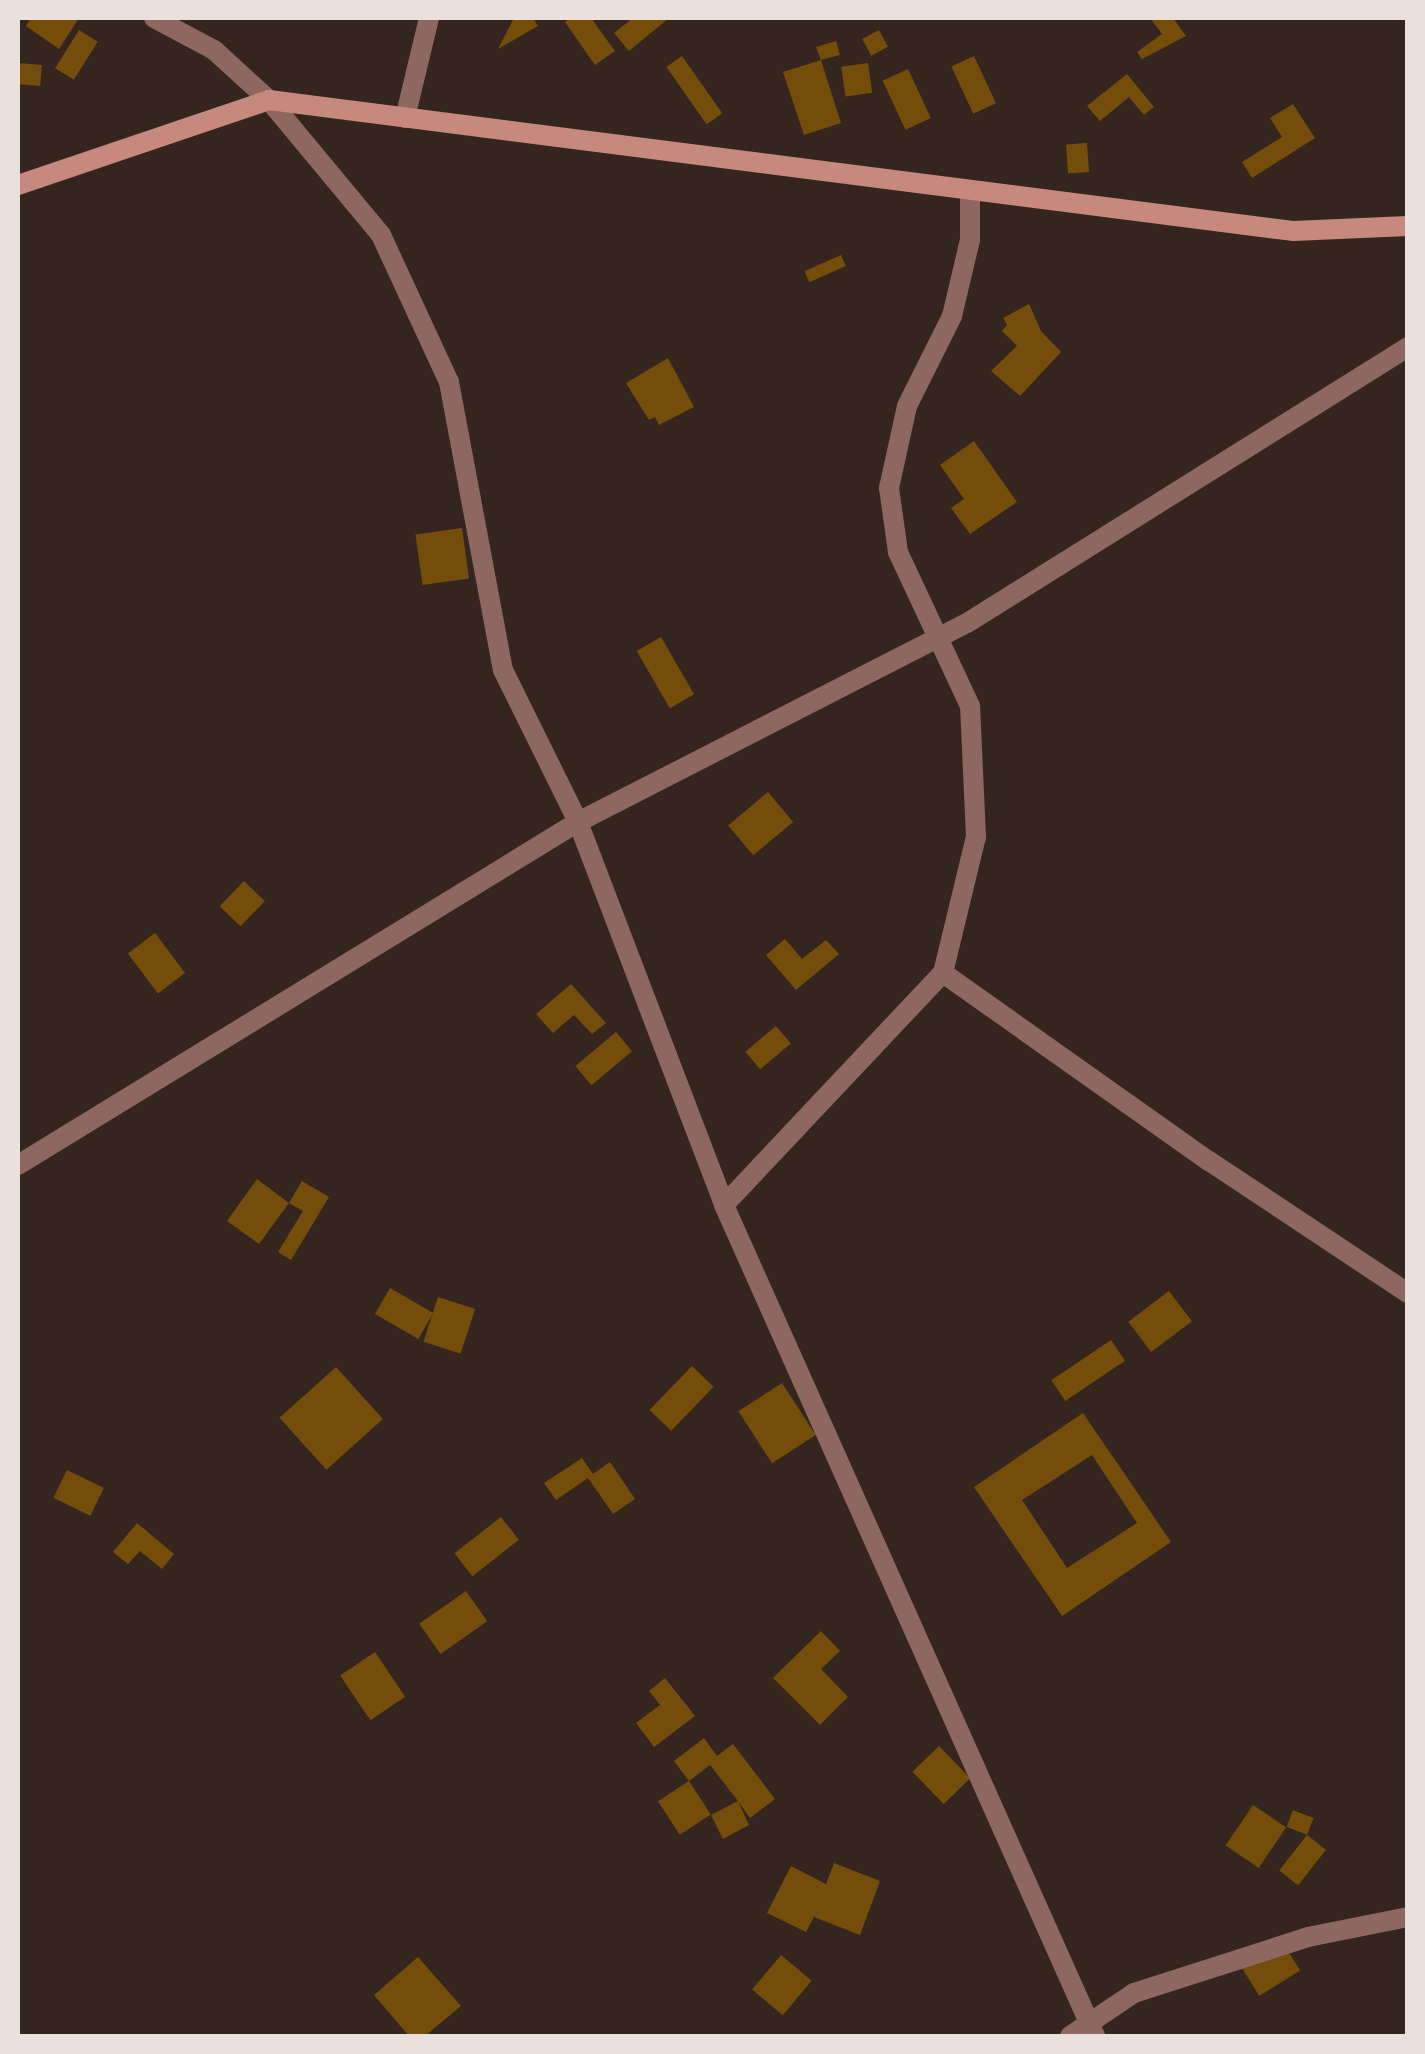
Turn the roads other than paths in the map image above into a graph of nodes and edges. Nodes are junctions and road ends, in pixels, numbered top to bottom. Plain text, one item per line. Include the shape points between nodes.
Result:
1 (154, 18) edge
2 (429, 18) edge
3 (269, 100) junction
4 (405, 118) junction
5 (18, 186) edge
6 (970, 190) junction
7 (1408, 226) edge
8 (1408, 347) edge
9 (941, 636) junction
10 (578, 822) junction
11 (943, 974) junction
12 (18, 1164) edge
13 (724, 1206) junction
14 (1408, 1293) edge
15 (1408, 1917) edge
16 (1092, 2028) edge
17 (1070, 2036) edge

1 - 3 street via 214,50
2 - 4 street
3 - 4 street
3 - 5 street
3 - 10 street via 381,235 450,382 503,670
4 - 6 street
6 - 7 street via 1292,231
6 - 9 street via 970,240 952,316 907,406 890,488 898,552
8 - 9 street
9 - 10 street
9 - 11 street via 970,706 976,837
10 - 12 street
10 - 13 street
11 - 13 street
11 - 14 street
13 - 16 street
15 - 16 street via 1308,1937 1134,1993
16 - 17 street

